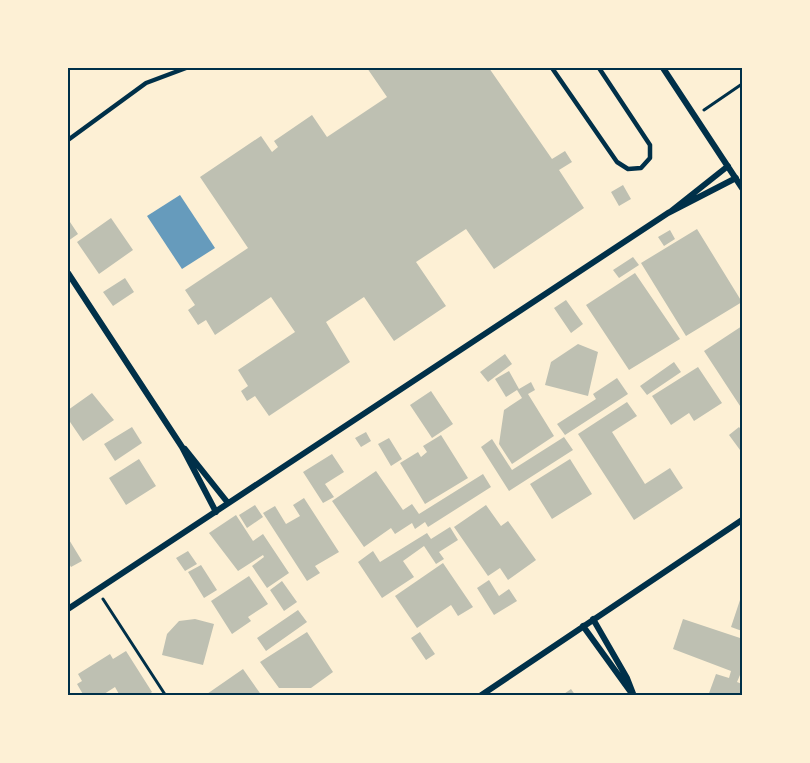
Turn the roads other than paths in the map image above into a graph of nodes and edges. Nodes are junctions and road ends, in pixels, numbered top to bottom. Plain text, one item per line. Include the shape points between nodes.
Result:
1 (186, 68) edge
2 (552, 68) edge
3 (599, 68) edge
4 (663, 68) edge
5 (68, 140) edge
6 (728, 166) junction
7 (736, 178) junction
8 (742, 188) edge
9 (669, 212) junction
10 (68, 273) edge
11 (182, 447) junction
12 (228, 503) junction
13 (216, 512) junction
14 (742, 520) edge
15 (68, 609) edge
16 (593, 619) junction
17 (583, 626) junction
18 (480, 696) edge
19 (634, 696) edge

1 - 5 lane via 146,83
2 - 3 lane via 617,162 628,169 641,168 650,158 650,145
4 - 6 street
6 - 7 street
6 - 9 street
7 - 8 street
7 - 9 street
9 - 12 street
10 - 11 street
11 - 12 street
11 - 13 street
12 - 13 street
13 - 15 street
14 - 16 street
16 - 17 street
16 - 19 street
17 - 18 street
17 - 19 street

